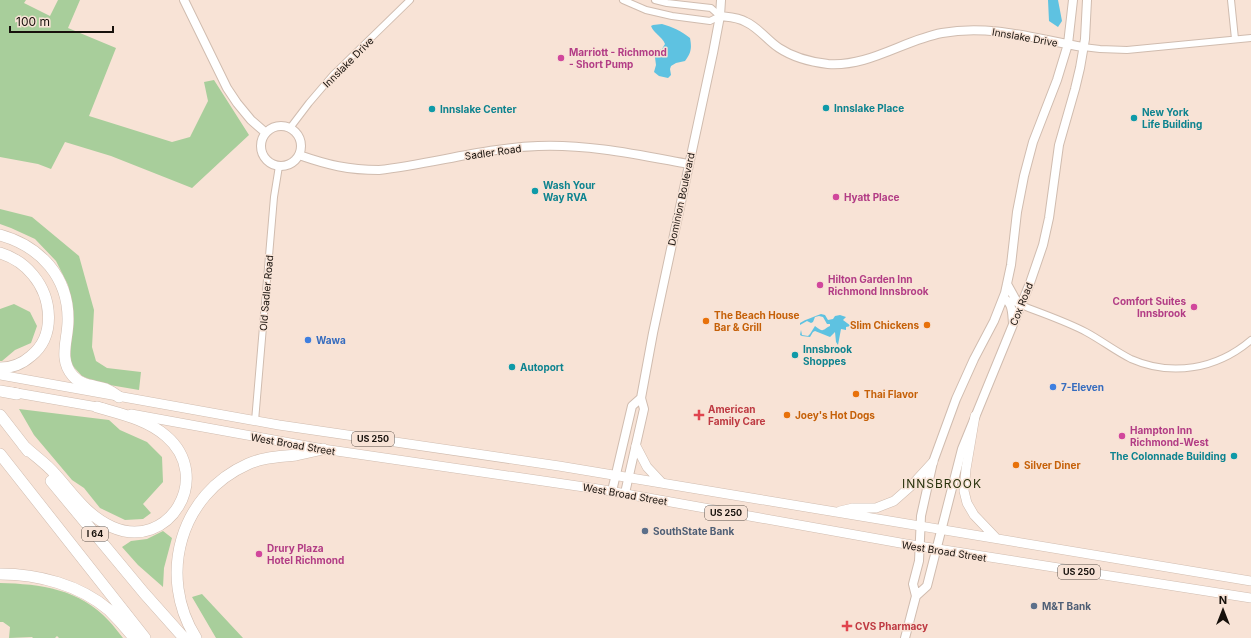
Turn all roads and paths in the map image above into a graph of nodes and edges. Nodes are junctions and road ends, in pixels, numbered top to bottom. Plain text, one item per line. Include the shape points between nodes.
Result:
1 (184, 0) edge
2 (410, 0) edge
3 (623, 0) edge
4 (655, 0) edge
5 (721, 0) edge
6 (1073, 0) edge
7 (1087, 0) edge
8 (1231, 0) edge
9 (720, 16) junction
10 (1251, 38) edge
11 (1235, 39) junction
12 (1068, 44) junction
13 (1084, 47) junction
14 (290, 128) junction
15 (266, 133) junction
16 (299, 155) junction
17 (689, 164) junction
18 (279, 166) junction
19 (0, 235) edge
20 (0, 253) edge
21 (1007, 284) junction
22 (1003, 298) junction
23 (1021, 305) junction
24 (1013, 325) junction
25 (1251, 340) edge
26 (0, 368) edge
27 (0, 376) edge
28 (0, 391) edge
29 (17, 394) joint
30 (119, 397) junction
31 (641, 398) junction
32 (97, 407) junction
33 (0, 416) edge
34 (975, 416) junction
35 (255, 421) junction
36 (23, 445) junction
37 (636, 446) junction
38 (322, 449) junction
39 (0, 454) edge
40 (933, 462) junction
41 (616, 475) junction
42 (628, 477) junction
43 (662, 483) junction
44 (612, 491) junction
45 (625, 493) junction
46 (837, 512) junction
47 (920, 526) junction
48 (941, 529) junction
49 (996, 538) junction
50 (920, 547) junction
51 (936, 549) junction
52 (0, 574) edge
53 (1251, 581) edge
54 (916, 596) junction
55 (1251, 598) edge
56 (134, 638) edge
57 (144, 638) edge
58 (184, 638) edge
59 (196, 638) edge
60 (905, 638) edge

1 - 15 street via 227,88 246,114
2 - 14 street, Innslake Drive via 333,75
3 - 9 street, Innslake Drive via 666,15 710,21
4 - 9 street, Innslake Drive via 711,8
5 - 9 street, Dominion Boulevard
6 - 12 street, Cox Road
7 - 13 street, Cox Road
8 - 11 street
9 - 12 street, Innslake Drive via 746,22 770,42 792,55 829,64 856,62 925,37 962,30 996,30
9 - 17 street, Dominion Boulevard
10 - 11 street, Innslake Drive
11 - 13 street, Innslake Drive via 1127,50
12 - 13 street, Innslake Drive
12 - 21 street, Cox Road via 1024,176
13 - 23 street, Cox Road via 1076,89 1060,145 1049,218
14 - 15 street via 279,126
14 - 16 street via 300,139
15 - 18 street via 261,143 263,155 271,164
16 - 17 street, Sadler Road via 338,167 379,170 510,148 562,145 609,149
16 - 18 street via 291,164
17 - 31 street, Dominion Boulevard
18 - 35 street, Old Sadler Road
19 - 30 highway via 22,242 35,251 50,267 59,282 68,309 64,357 70,372 78,381 106,389
20 - 26 highway via 17,261 33,274 41,286 49,318 45,336 37,351 18,365
21 - 22 street, Cox Road
21 - 23 street via 1015,300
22 - 24 street via 1010,304
22 - 40 street, Cox Road via 953,405
23 - 24 street, Cox Road
23 - 25 street via 1079,329 1131,359 1166,368 1191,368 1213,363
24 - 34 street, Cox Road
27 - 30 main road, West Broad Street / US 250
28 - 29 highway
29 - 32 main road, West Broad Street / US 250
30 - 35 main road, West Broad Street / US 250
31 - 37 street, Dominion Boulevard via 644,409
31 - 41 street, Dominion Boulevard via 632,406
32 - 36 highway via 146,423 166,436 181,453 187,473 184,494 177,509 160,525 135,531 120,529 100,520 84,508 54,472
32 - 38 main road, West Broad Street / US 250
33 - 36 highway, I 64
34 - 48 street, Cox Road via 958,460
34 - 49 main road via 964,491 974,515
35 - 41 main road, West Broad Street / US 250
36 - 58 highway, I 64
37 - 42 street, Dominion Boulevard
37 - 43 main road via 647,467
38 - 44 main road, West Broad Street / US 250
38 - 59 highway via 265,458 248,464 217,484 194,512 181,542 176,577 183,611
39 - 57 highway, I 64
40 - 46 main road via 894,501 876,508 853,508
40 - 47 street, Cox Road
41 - 42 main road, West Broad Street / US 250
41 - 44 street, Dominion Boulevard
42 - 43 main road, West Broad Street / US 250
42 - 45 street, Dominion Boulevard
43 - 46 main road, West Broad Street / US 250
44 - 45 main road, West Broad Street / US 250
45 - 50 main road, West Broad Street / US 250
46 - 47 main road, West Broad Street / US 250
47 - 48 main road, West Broad Street / US 250
47 - 50 street, Cox Road
48 - 49 main road, West Broad Street / US 250
48 - 51 street, Cox Road
49 - 53 main road, West Broad Street / US 250
50 - 51 main road, West Broad Street / US 250
50 - 54 street, Cox Road via 913,584
51 - 54 street, Cox Road via 927,586
51 - 55 main road, West Broad Street / US 250
52 - 56 highway via 41,578 75,589 109,610
54 - 60 street, Cox Road

